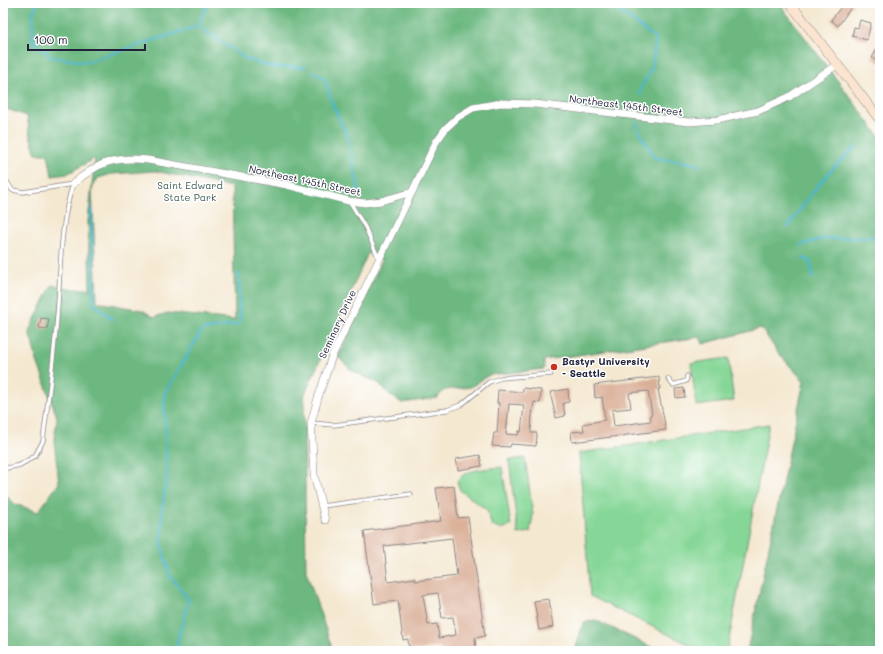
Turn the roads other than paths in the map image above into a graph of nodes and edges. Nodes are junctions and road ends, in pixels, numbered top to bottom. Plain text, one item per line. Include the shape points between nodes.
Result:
1 (790, 3) edge
2 (838, 64) junction
3 (880, 120) edge
4 (3, 175) edge
5 (73, 184) junction
6 (412, 192) junction
7 (349, 201) junction
8 (379, 258) junction
9 (551, 374) dead end
10 (687, 376) dead end
11 (668, 379) dead end
12 (311, 423) junction
13 (3, 469) edge
14 (411, 494) dead end
15 (322, 506) junction
16 (325, 520) dead end

1 - 2 main road
2 - 3 main road
2 - 6 street, Northeast 145th Street via 789,97 758,111 717,120 689,122 535,104 501,103 473,108 446,128 436,142
4 - 5 lane via 12,190 18,191
5 - 7 street, Northeast 145th Street via 98,165 128,158 287,185
5 - 13 lane via 65,218 43,441 35,456 20,465
6 - 7 street, Northeast 145th Street via 381,201
6 - 8 street, Seminary Drive
7 - 8 lane via 365,227
8 - 12 street, Seminary Drive via 332,356
9 - 12 lane via 502,378 489,382 461,405 446,410 334,425
10 - 11 lane via 686,381 673,385
12 - 15 street, Seminary Drive via 314,475
14 - 15 lane
15 - 16 street, Seminary Drive

